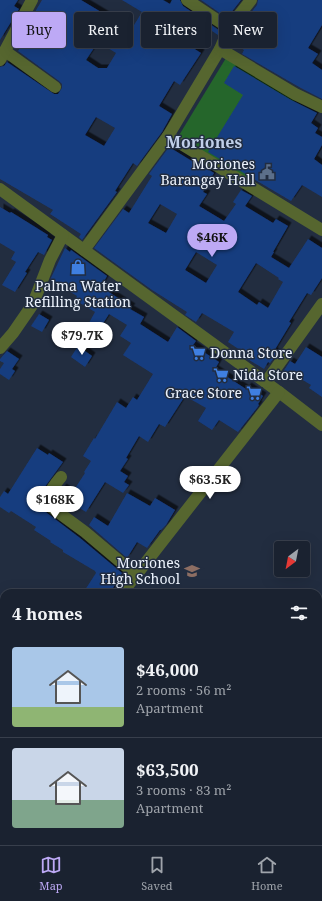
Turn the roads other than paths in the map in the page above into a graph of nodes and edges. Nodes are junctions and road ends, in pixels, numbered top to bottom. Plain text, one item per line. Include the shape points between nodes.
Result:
1 (32, 0) edge
2 (188, 0) edge
3 (251, 0) edge
4 (242, 12) edge
5 (219, 21) edge
6 (220, 49) joint
7 (2, 55) edge
8 (55, 87) dead end
9 (322, 107) edge
10 (168, 136) junction
11 (0, 189) edge
12 (322, 230) edge
13 (63, 235) junction
14 (84, 250) junction
15 (322, 304) edge
16 (0, 348) edge
17 (266, 382) junction
18 (279, 392) junction
19 (322, 425) edge
20 (61, 477) dead end
21 (136, 575) junction
22 (125, 589) edge

1 - 7 street
2 - 5 street
3 - 4 street
6 - 9 street via 295,94
6 - 10 street
7 - 8 street
10 - 12 street
10 - 14 street
11 - 13 street
13 - 14 street
13 - 16 street via 33,304
14 - 17 street
15 - 17 street
17 - 18 street
18 - 19 street
18 - 21 street
20 - 21 street via 50,491 51,507
21 - 22 street

